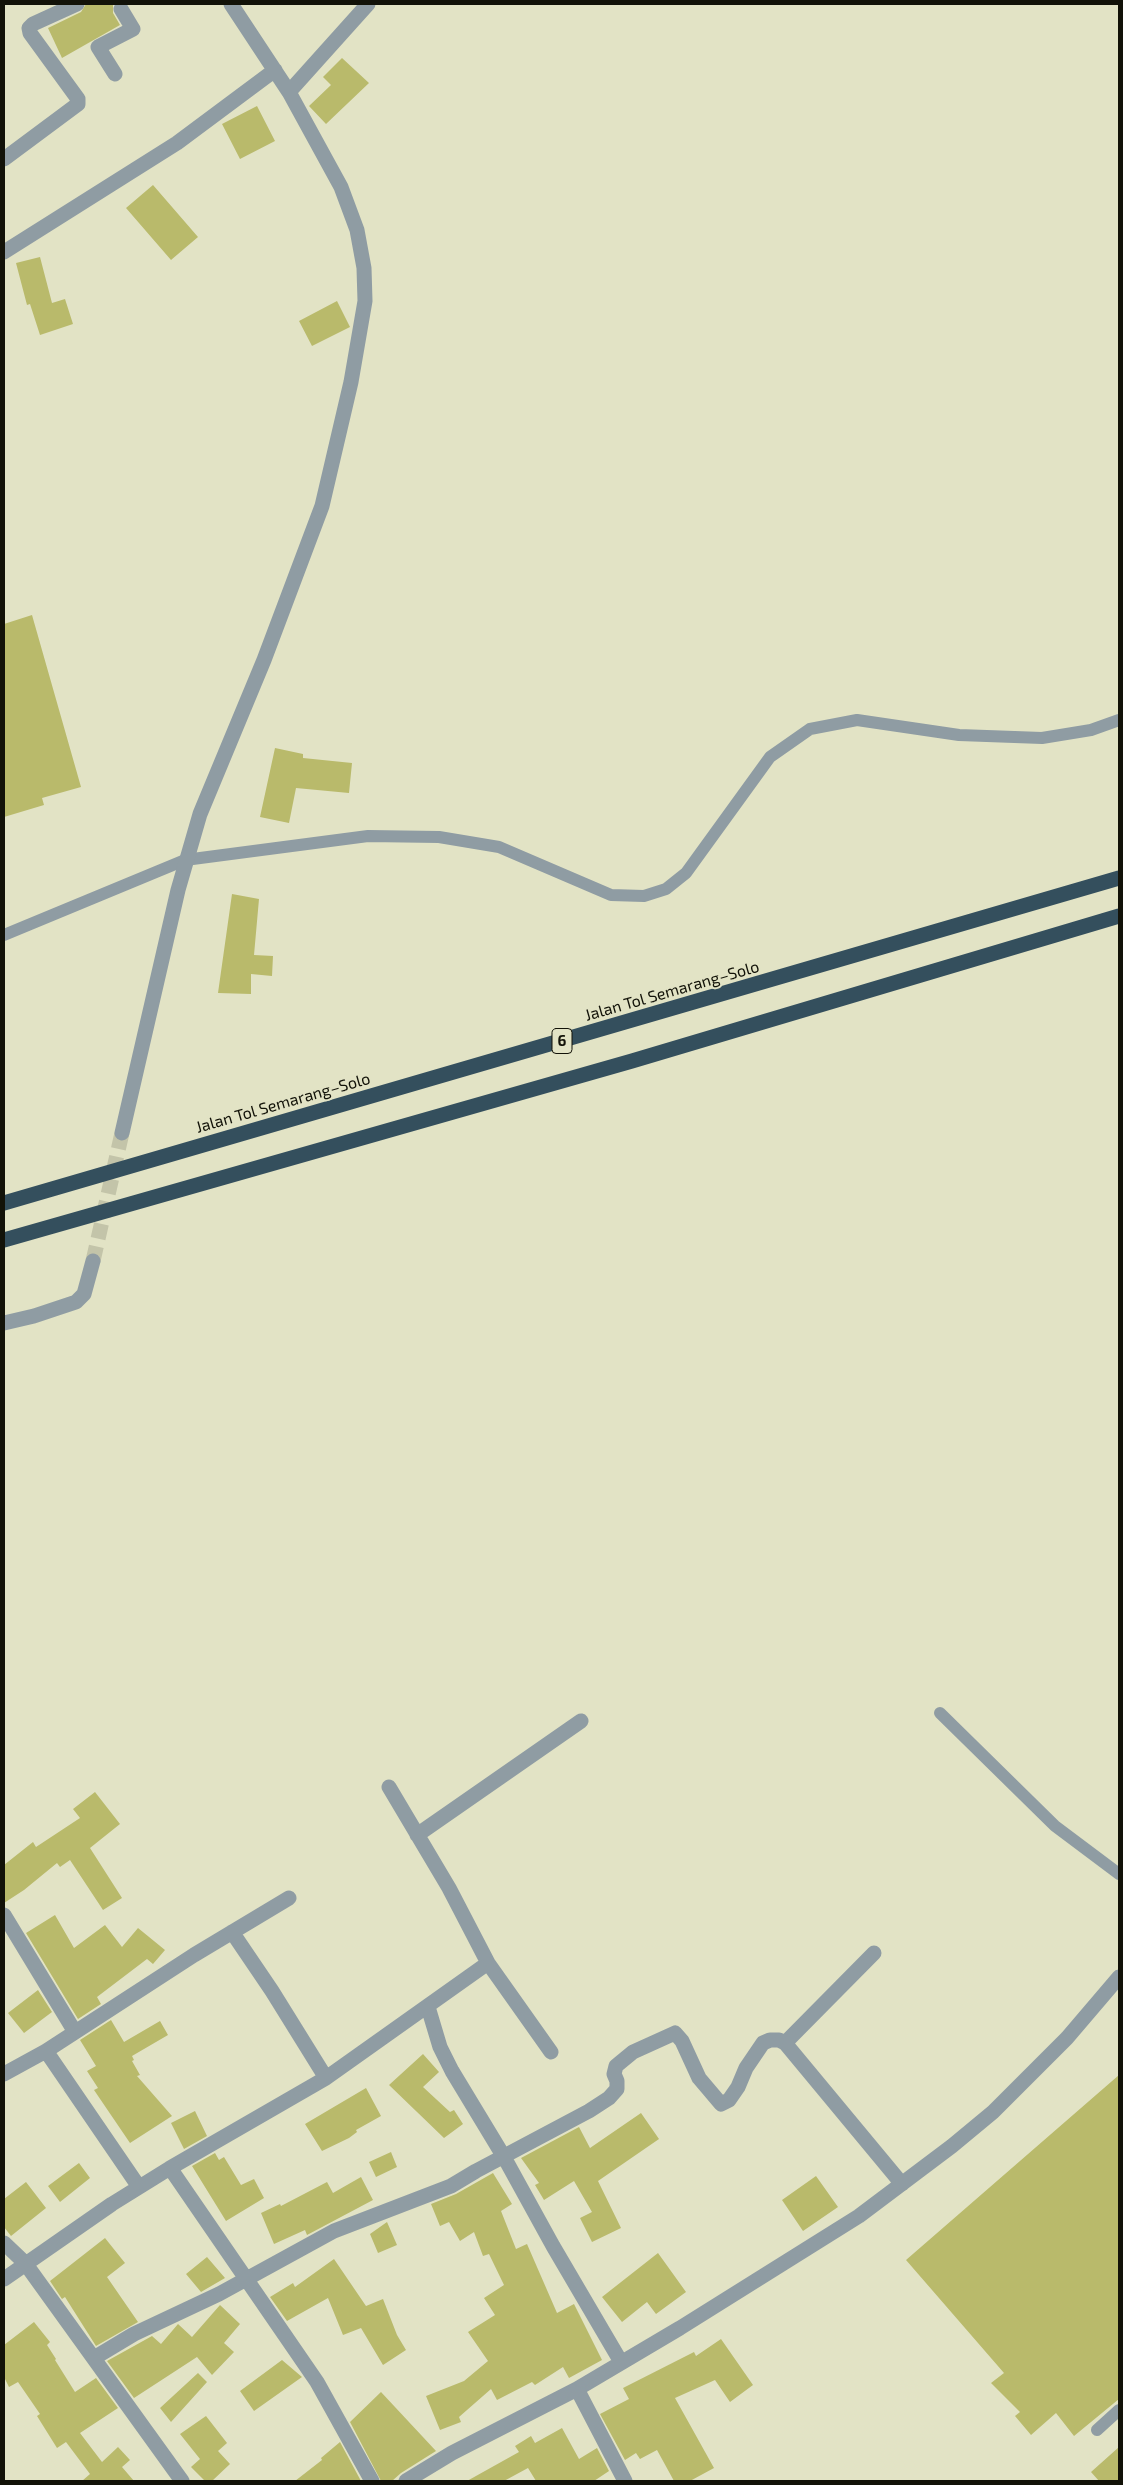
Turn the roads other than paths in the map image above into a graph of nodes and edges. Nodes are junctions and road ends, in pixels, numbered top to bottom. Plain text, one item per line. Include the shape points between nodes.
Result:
1 (77, 4) edge
2 (231, 4) edge
3 (368, 4) edge
4 (124, 6) edge
5 (276, 70) junction
6 (115, 74) dead end
7 (289, 92) junction
8 (4, 158) edge
9 (4, 252) edge
10 (1119, 720) edge
11 (185, 860) junction
12 (1119, 878) edge
13 (1119, 916) edge
14 (4, 935) edge
15 (122, 1133) tunnel mouth
16 (4, 1203) edge
17 (4, 1240) edge
18 (93, 1261) tunnel mouth
19 (4, 1324) edge
20 (940, 1713) dead end
21 (581, 1721) dead end
22 (389, 1787) dead end
23 (417, 1835) junction
24 (1119, 1874) edge
25 (288, 1898) dead end
26 (4, 1914) edge
27 (232, 1932) junction
28 (874, 1953) dead end
29 (488, 1963) junction
30 (1119, 1977) edge
31 (428, 2006) junction
32 (74, 2032) junction
33 (785, 2043) junction
34 (46, 2051) junction
35 (551, 2052) dead end
36 (4, 2074) edge
37 (326, 2078) junction
38 (504, 2157) junction
39 (170, 2168) junction
40 (902, 2184) junction
41 (138, 2187) junction
42 (4, 2243) edge
43 (25, 2263) junction
44 (4, 2279) edge
45 (244, 2280) junction
46 (94, 2358) junction
47 (621, 2362) junction
48 (577, 2389) junction
49 (1119, 2410) edge
50 (1097, 2430) dead end
51 (182, 2481) edge
52 (372, 2481) edge
53 (406, 2481) edge
54 (624, 2481) edge

1 - 8 street via 33,24 30,33 78,98 78,104
2 - 5 street
3 - 7 street
4 - 6 street via 133,29 98,47
5 - 7 street
5 - 9 street via 176,143
7 - 11 street via 340,187 357,230 364,268 365,301 351,382 322,506 264,660 200,814
10 - 11 lane via 1091,730 1042,738 959,735 857,720 810,728 770,757 686,873 666,889 644,896 611,895 499,847 439,837 368,836
11 - 14 lane
11 - 15 street
12 - 16 highway, Jalan Tol Semarang–Solo / 6
13 - 17 highway, 6 via 632,1061
18 - 19 street via 84,1294 76,1302
20 - 24 lane via 1055,1826
21 - 23 street
22 - 23 street
23 - 29 street
25 - 27 street
26 - 32 street
27 - 32 street
27 - 37 street
28 - 33 street
29 - 31 street
29 - 35 street
30 - 40 street via 1066,2038 993,2112
31 - 37 street
31 - 38 street via 440,2047 452,2071
32 - 34 street
33 - 38 street via 779,2040 764,2043 746,2068 738,2087 721,2104 699,2078 675,2033 633,2052 616,2066 617,2089 609,2098
33 - 40 street
34 - 36 street
34 - 41 street
37 - 39 street
38 - 45 street via 451,2186 334,2231
38 - 47 street
39 - 41 street
39 - 45 street
40 - 47 street via 816,2244
41 - 43 street
42 - 43 street
43 - 44 street
43 - 46 street
45 - 46 street via 134,2334
45 - 52 street via 317,2382
46 - 51 street
47 - 48 street
48 - 53 street via 452,2453
48 - 54 street
49 - 50 lane

